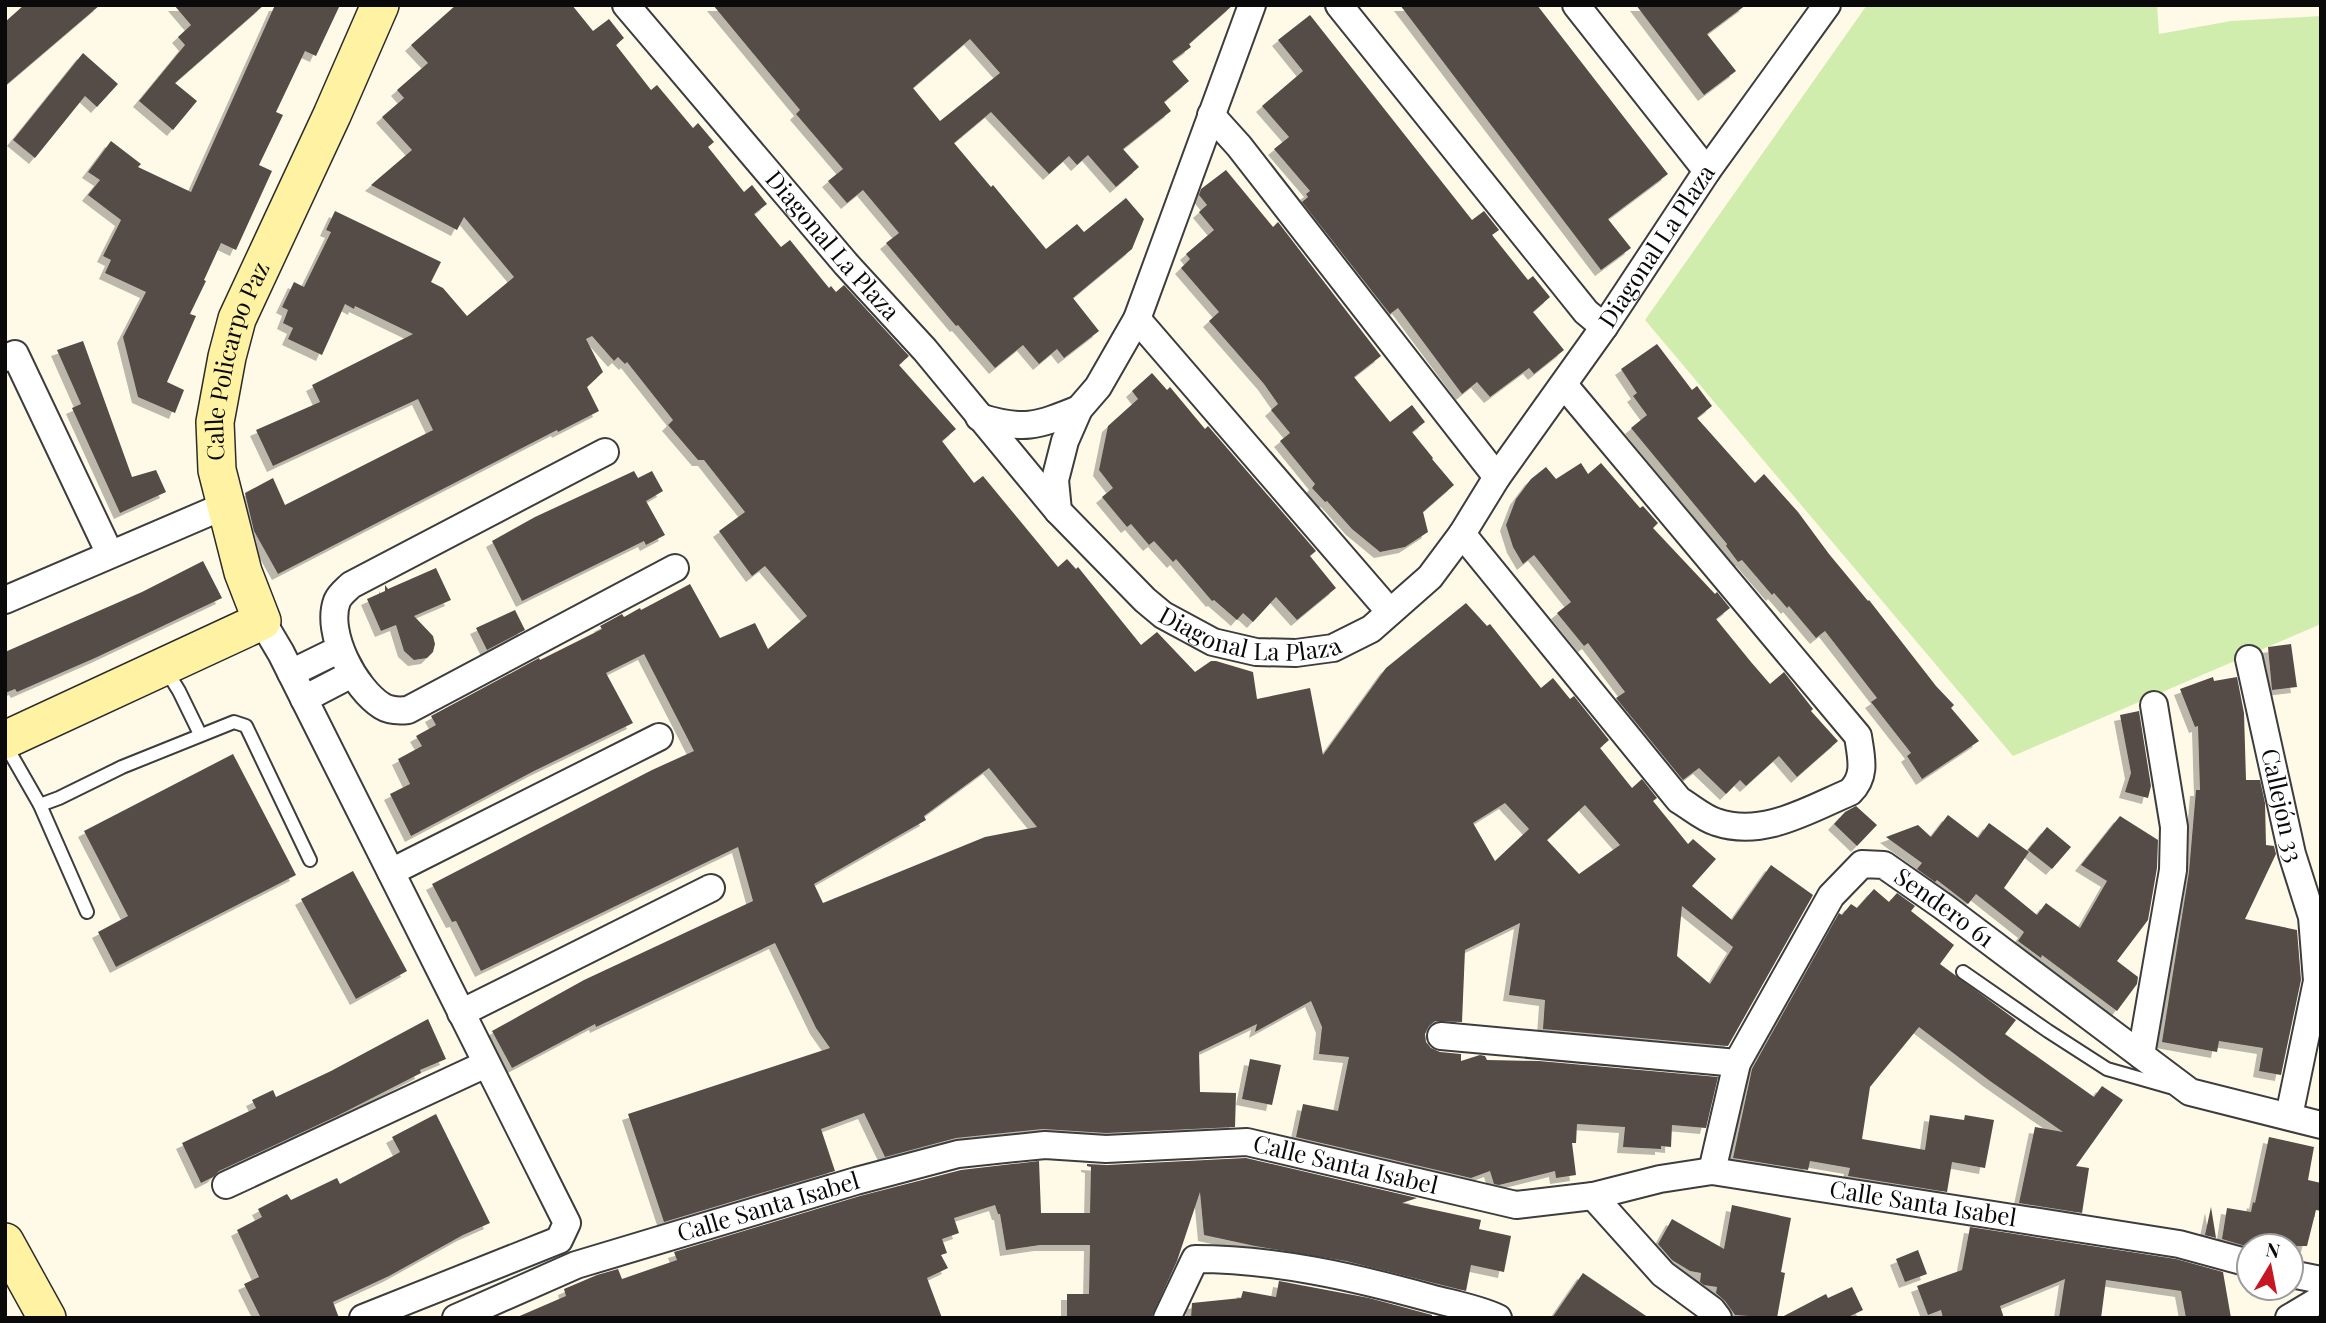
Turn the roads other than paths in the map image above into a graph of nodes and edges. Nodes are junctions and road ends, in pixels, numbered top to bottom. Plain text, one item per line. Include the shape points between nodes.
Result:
1 (380, 5) edge
2 (626, 5) edge
3 (1252, 5) edge
4 (1339, 5) edge
5 (1576, 5) edge
6 (1819, 8) edge
7 (1211, 116) junction
8 (1707, 171) junction
9 (1136, 319) junction
10 (1604, 327) junction
11 (5, 358) edge
12 (1564, 385) junction
13 (1079, 409) junction
14 (979, 416) junction
15 (605, 452) dead end
16 (1497, 477) junction
17 (225, 506) junction
18 (1058, 511) junction
19 (1462, 534) junction
20 (110, 554) junction
21 (675, 568) dead end
22 (5, 600) edge
23 (1390, 612) junction
24 (262, 621) junction
25 (340, 649) junction
26 (2249, 659) dead end
27 (163, 666) junction
28 (291, 673) junction
29 (352, 674) junction
30 (304, 699) junction
31 (2154, 705) dead end
32 (200, 734) junction
33 (659, 737) dead end
34 (5, 742) edge
35 (40, 804) junction
36 (310, 860) dead end
37 (391, 872) junction
38 (711, 888) dead end
39 (87, 912) dead end
40 (1963, 972) dead end
41 (461, 1013) junction
42 (1441, 1036) dead end
43 (2141, 1055) junction
44 (1737, 1063) junction
45 (486, 1064) junction
46 (2190, 1092) junction
47 (2290, 1116) junction
48 (2321, 1125) edge
49 (1712, 1171) junction
50 (226, 1185) dead end
51 (1593, 1196) junction
52 (5, 1242) edge
53 (2235, 1259) edge
54 (2321, 1299) edge
55 (47, 1318) edge
56 (363, 1318) edge
57 (456, 1318) edge
58 (1167, 1318) edge
59 (1498, 1318) edge
60 (1718, 1318) edge
61 (2289, 1318) edge

1 - 17 street, Calle Policarpo Paz via 237,319 215,422 216,470
2 - 14 street, Diagonal La Plaza
3 - 7 street
4 - 10 street via 1586,312
5 - 8 street
6 - 8 street, Diagonal La Plaza
7 - 9 street
7 - 16 street
8 - 10 street, Diagonal La Plaza
9 - 13 street via 1098,387
9 - 23 street
10 - 12 street, Diagonal La Plaza
11 - 20 street via 15,354
12 - 16 street, Diagonal La Plaza
12 - 19 street via 1858,736 1862,775 1857,786 1785,821 1745,828 1714,822 1679,800
13 - 14 street via 1033,427
13 - 18 street via 1055,480
14 - 18 street, Diagonal La Plaza
15 - 25 street via 351,585 337,601 335,611
16 - 19 street, Diagonal La Plaza
17 - 20 street
17 - 24 street, Calle Policarpo Paz
18 - 23 street, Diagonal La Plaza via 1144,600 1213,642 1256,652 1333,648 1371,629
19 - 23 street, Diagonal La Plaza via 1430,577
20 - 22 street
21 - 29 street via 408,710 382,706
24 - 27 street
24 - 28 street
25 - 28 street
25 - 29 street
26 - 47 street, Callejón 33 via 2292,854 2312,917 2317,981
27 - 32 lane
27 - 34 street
28 - 30 street
29 - 30 street
30 - 37 street
31 - 43 street via 2174,827 2173,870
32 - 35 lane
32 - 36 lane via 234,722 246,726
33 - 37 street
34 - 35 lane
35 - 39 lane
37 - 41 street
38 - 41 street
40 - 46 lane via 2107,1069
41 - 45 street
42 - 44 street
43 - 44 street, Sendero 61 via 1884,865 1862,864 1831,896
43 - 46 street, Sendero 61
44 - 49 street, Sendero 61
45 - 50 street
45 - 56 street via 567,1223 564,1233 559,1240
46 - 47 street, Sendero 61
47 - 48 street, Sendero 61
49 - 51 street, Calle Santa Isabel
49 - 53 street, Calle Santa Isabel via 2179,1244
51 - 57 street, Calle Santa Isabel via 1516,1205 1247,1142 1106,1149 1045,1145 958,1154 576,1265
51 - 60 street via 1663,1273
52 - 55 street
54 - 61 street
58 - 59 street via 1195,1259 1223,1259 1393,1287

